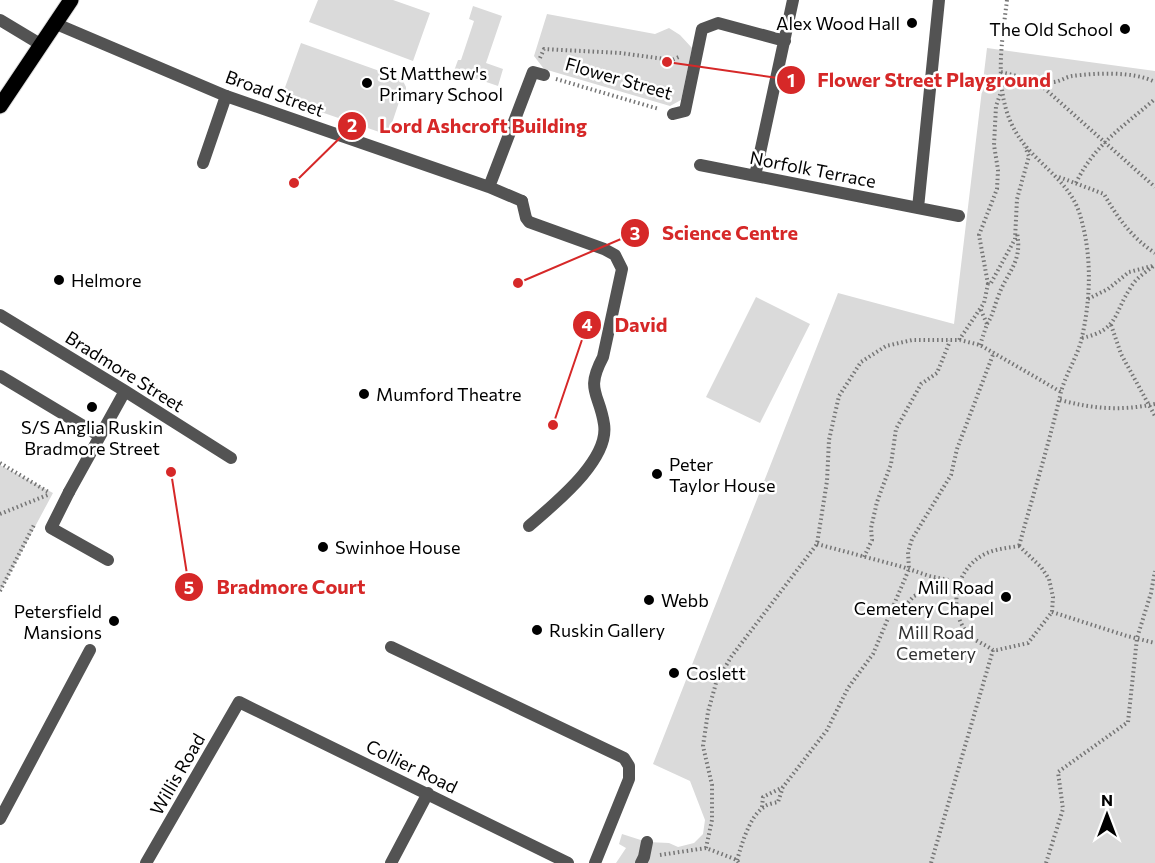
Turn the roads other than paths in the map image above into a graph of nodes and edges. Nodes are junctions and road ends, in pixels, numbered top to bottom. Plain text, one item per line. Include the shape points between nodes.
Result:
1 (70, 0) edge
2 (793, 0) edge
3 (939, 0) edge
4 (0, 20) edge
5 (54, 23) junction
6 (785, 41) junction
7 (40, 45) junction
8 (539, 74) road end
9 (226, 96) junction
10 (0, 106) edge
11 (674, 114) road end
12 (203, 163) dead end
13 (700, 165) dead end
14 (755, 176) junction
15 (489, 187) junction
16 (918, 208) junction
17 (959, 216) dead end
18 (0, 315) edge
19 (0, 376) edge
20 (125, 391) junction
21 (100, 436) junction
22 (231, 458) dead end
23 (529, 526) dead end
24 (108, 560) dead end
25 (391, 647) dead end
26 (90, 650) dead end
27 (239, 702) joint
28 (428, 793) junction
29 (0, 819) edge
30 (647, 842) dead end
31 (643, 860) edge
32 (146, 863) edge
33 (391, 863) edge
34 (568, 863) edge
35 (595, 863) edge

1 - 5 main road
2 - 6 street
3 - 16 street
4 - 7 street
5 - 7 main road
5 - 9 street, Broad Street
6 - 11 street, Flower Street via 718,23 702,29 685,111
6 - 14 street
7 - 10 main road
8 - 15 street
9 - 12 street
9 - 15 street, Broad Street
13 - 14 street, Norfolk Terrace
14 - 16 street, Norfolk Terrace
15 - 23 street, Broad Street via 522,201 529,222 615,255 622,270 603,357 592,384 604,426 599,452 593,463
16 - 17 street, Norfolk Terrace
18 - 20 street, Bradmore Street
19 - 21 street
20 - 21 street
20 - 22 street, Bradmore Street
21 - 24 street via 51,528
25 - 35 street via 624,758 629,766 628,779
26 - 29 street
27 - 28 street, Collier Road
27 - 32 street, Willis Road
28 - 33 street
28 - 34 street, Collier Road
30 - 31 street

